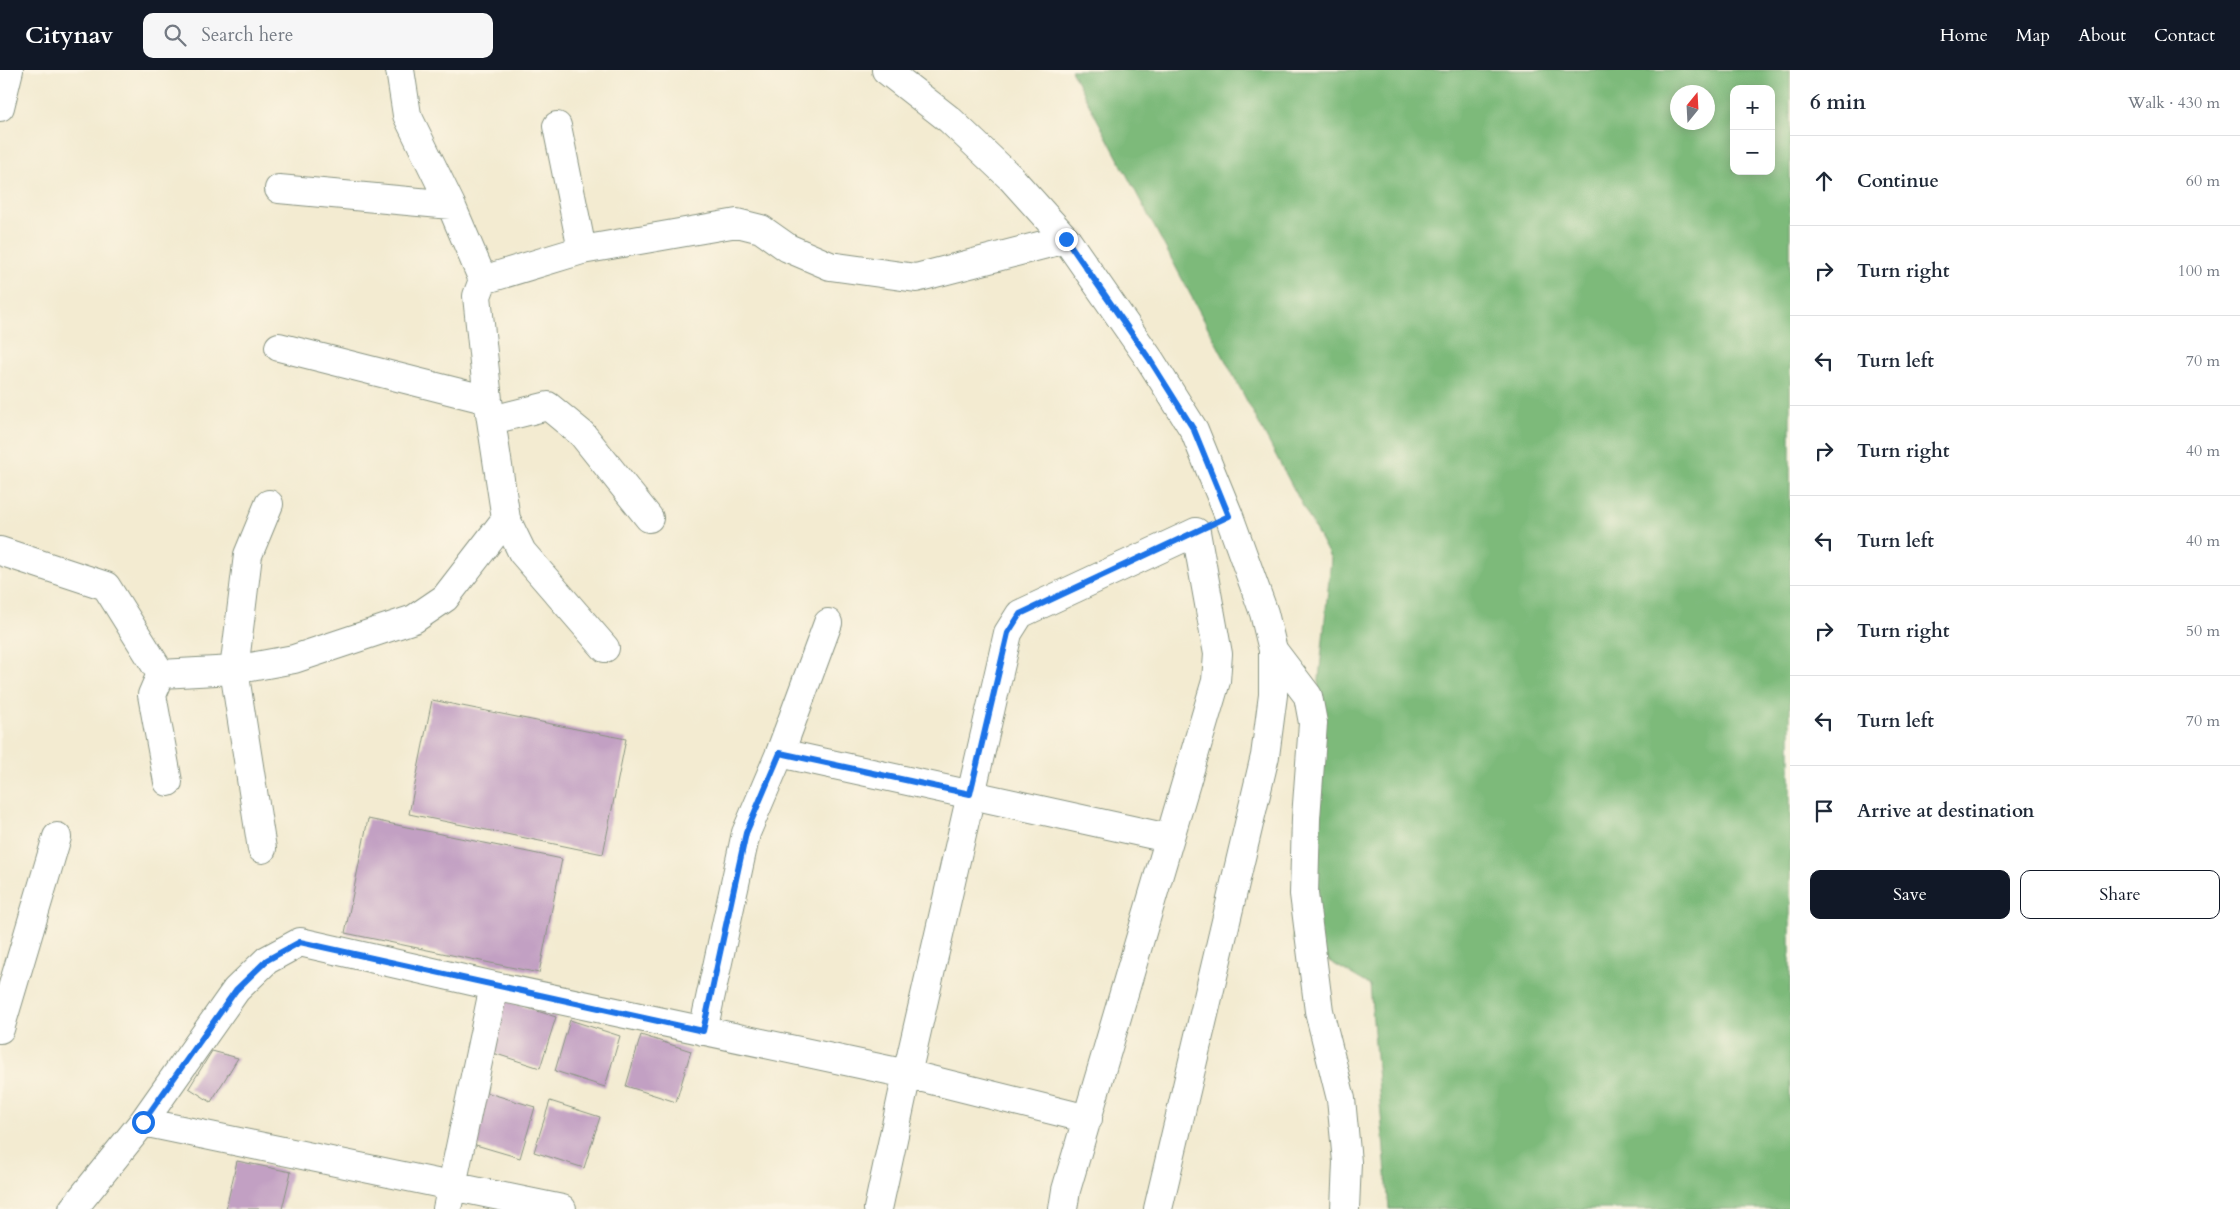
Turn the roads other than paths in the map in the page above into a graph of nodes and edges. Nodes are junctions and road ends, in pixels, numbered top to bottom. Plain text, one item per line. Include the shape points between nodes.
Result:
1 (8, 70) edge
2 (400, 70) edge
3 (886, 70) edge
4 (0, 107) edge
5 (557, 126) dead end
6 (279, 189) dead end
7 (451, 205) junction
8 (1066, 239) junction
9 (582, 250) junction
10 (483, 280) junction
11 (279, 347) dead end
12 (490, 410) junction
13 (269, 504) dead end
14 (1229, 516) junction
15 (649, 518) dead end
16 (506, 519) junction
17 (1196, 532) junction
18 (0, 551) edge
19 (828, 623) dead end
20 (605, 648) dead end
21 (1273, 650) junction
22 (234, 670) junction
23 (161, 674) junction
24 (780, 753) junction
25 (168, 782) dead end
26 (970, 794) junction
27 (57, 837) dead end
28 (1168, 838) junction
29 (262, 849) dead end
30 (494, 986) junction
31 (0, 1029) edge
32 (703, 1031) junction
33 (906, 1074) junction
34 (1088, 1119) junction
35 (143, 1122) junction
36 (449, 1198) edge
37 (73, 1209) edge
38 (562, 1209) edge
39 (878, 1209) edge
40 (1063, 1209) edge
41 (1158, 1209) edge
42 (1345, 1209) edge

1 - 4 street
2 - 7 street via 407,115
3 - 8 street via 950,120 1011,178
5 - 9 street
6 - 7 street
7 - 10 street
8 - 9 street via 916,278 830,266 788,248 761,229 737,223
8 - 14 street via 1194,430
9 - 10 street
10 - 12 street via 477,296
11 - 12 street
12 - 15 street via 548,406 582,434
12 - 16 street
13 - 22 street via 248,555
14 - 17 street
14 - 21 street via 1264,613
16 - 20 street via 522,552
16 - 22 street via 445,598 414,619 294,659
17 - 26 street via 1020,614 1008,633
17 - 28 street via 1218,654 1216,682
18 - 23 street via 106,586
19 - 24 street
21 - 41 street via 1273,694 1265,756
21 - 42 street via 1308,696 1313,723 1304,894 1319,1012 1341,1099 1347,1162
22 - 23 street
22 - 29 street
23 - 25 street via 152,695
24 - 26 street
24 - 32 street via 746,833
26 - 28 street
26 - 33 street
27 - 31 street
28 - 34 street
30 - 32 street
30 - 35 street via 300,942 267,960 236,990
30 - 36 street
32 - 33 street
33 - 34 street
33 - 39 street
34 - 40 street
35 - 36 street
35 - 37 street
36 - 38 street

